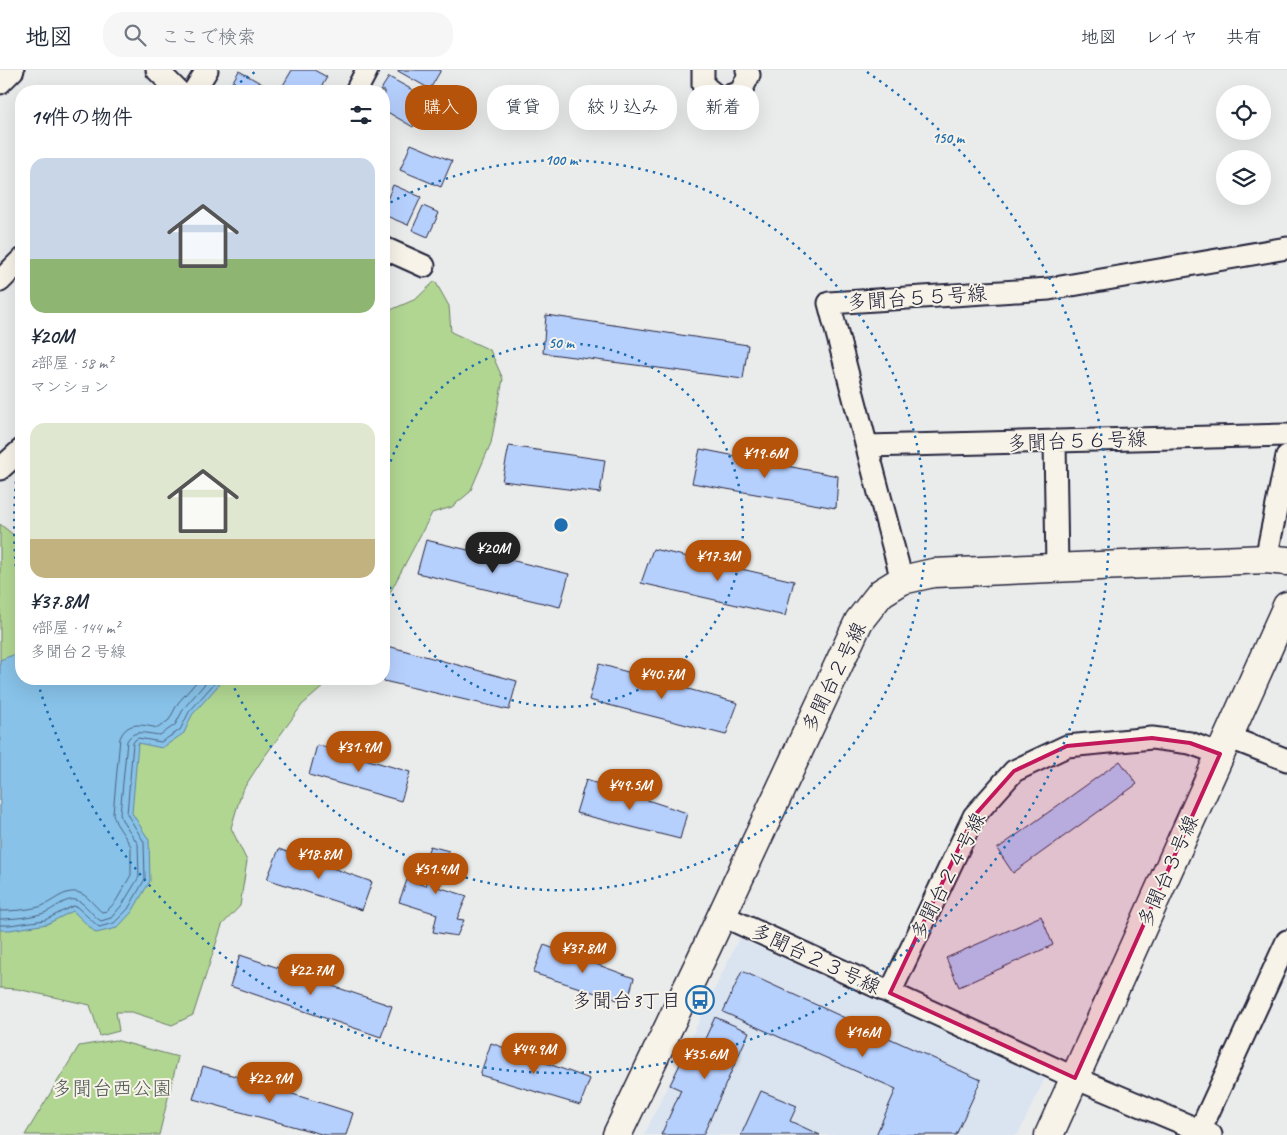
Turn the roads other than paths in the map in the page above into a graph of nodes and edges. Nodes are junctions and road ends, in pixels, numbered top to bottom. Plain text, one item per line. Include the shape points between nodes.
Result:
1 (13, 70) edge
2 (157, 70) edge
3 (207, 70) edge
4 (368, 70) edge
5 (703, 70) edge
6 (747, 70) edge
7 (0, 83) edge
8 (172, 85) edge
9 (198, 85) edge
10 (359, 85) edge
11 (1287, 248) edge
12 (390, 251) edge
13 (15, 266) edge
14 (424, 266) dead end
15 (0, 281) edge
16 (1287, 435) edge
17 (1055, 441) junction
18 (867, 446) junction
19 (15, 455) edge
20 (1287, 456) edge
21 (0, 469) edge
22 (1276, 560) edge
23 (1057, 568) junction
24 (902, 580) junction
25 (1287, 606) edge
26 (1224, 746) junction
27 (1287, 760) edge
28 (721, 915) junction
29 (1287, 941) edge
30 (890, 993) junction
31 (1075, 1078) junction
32 (1203, 1133) edge
33 (617, 1135) edge
34 (1049, 1135) edge

1 - 7 street
2 - 8 street
3 - 9 street
4 - 10 street
5 - 6 street via 703,85 719,98 740,94 749,75
11 - 18 street, 多聞台５５号線 via 1049,289 829,303
12 - 14 street
13 - 15 street
16 - 17 street, 多聞台５６号線
17 - 18 street, 多聞台５６号線
17 - 23 street
18 - 24 street, 多聞台５５号線
19 - 21 street
20 - 22 street
22 - 23 street, 多聞台２号線
23 - 24 street, 多聞台２号線 via 933,573
24 - 28 street, 多聞台２号線 via 881,593 860,620
25 - 26 street, 多聞台３号線
26 - 27 street, 多聞台２４号線
26 - 30 street, 多聞台２４号線 via 1152,738 1067,746 1014,771 974,816
26 - 31 street, 多聞台３号線
28 - 30 street, 多聞台２３号線
28 - 33 street, 多聞台２号線
29 - 32 street
30 - 31 street, 多聞台２３号線
31 - 32 street, 多聞台２３号線
31 - 34 street, 多聞台３号線

